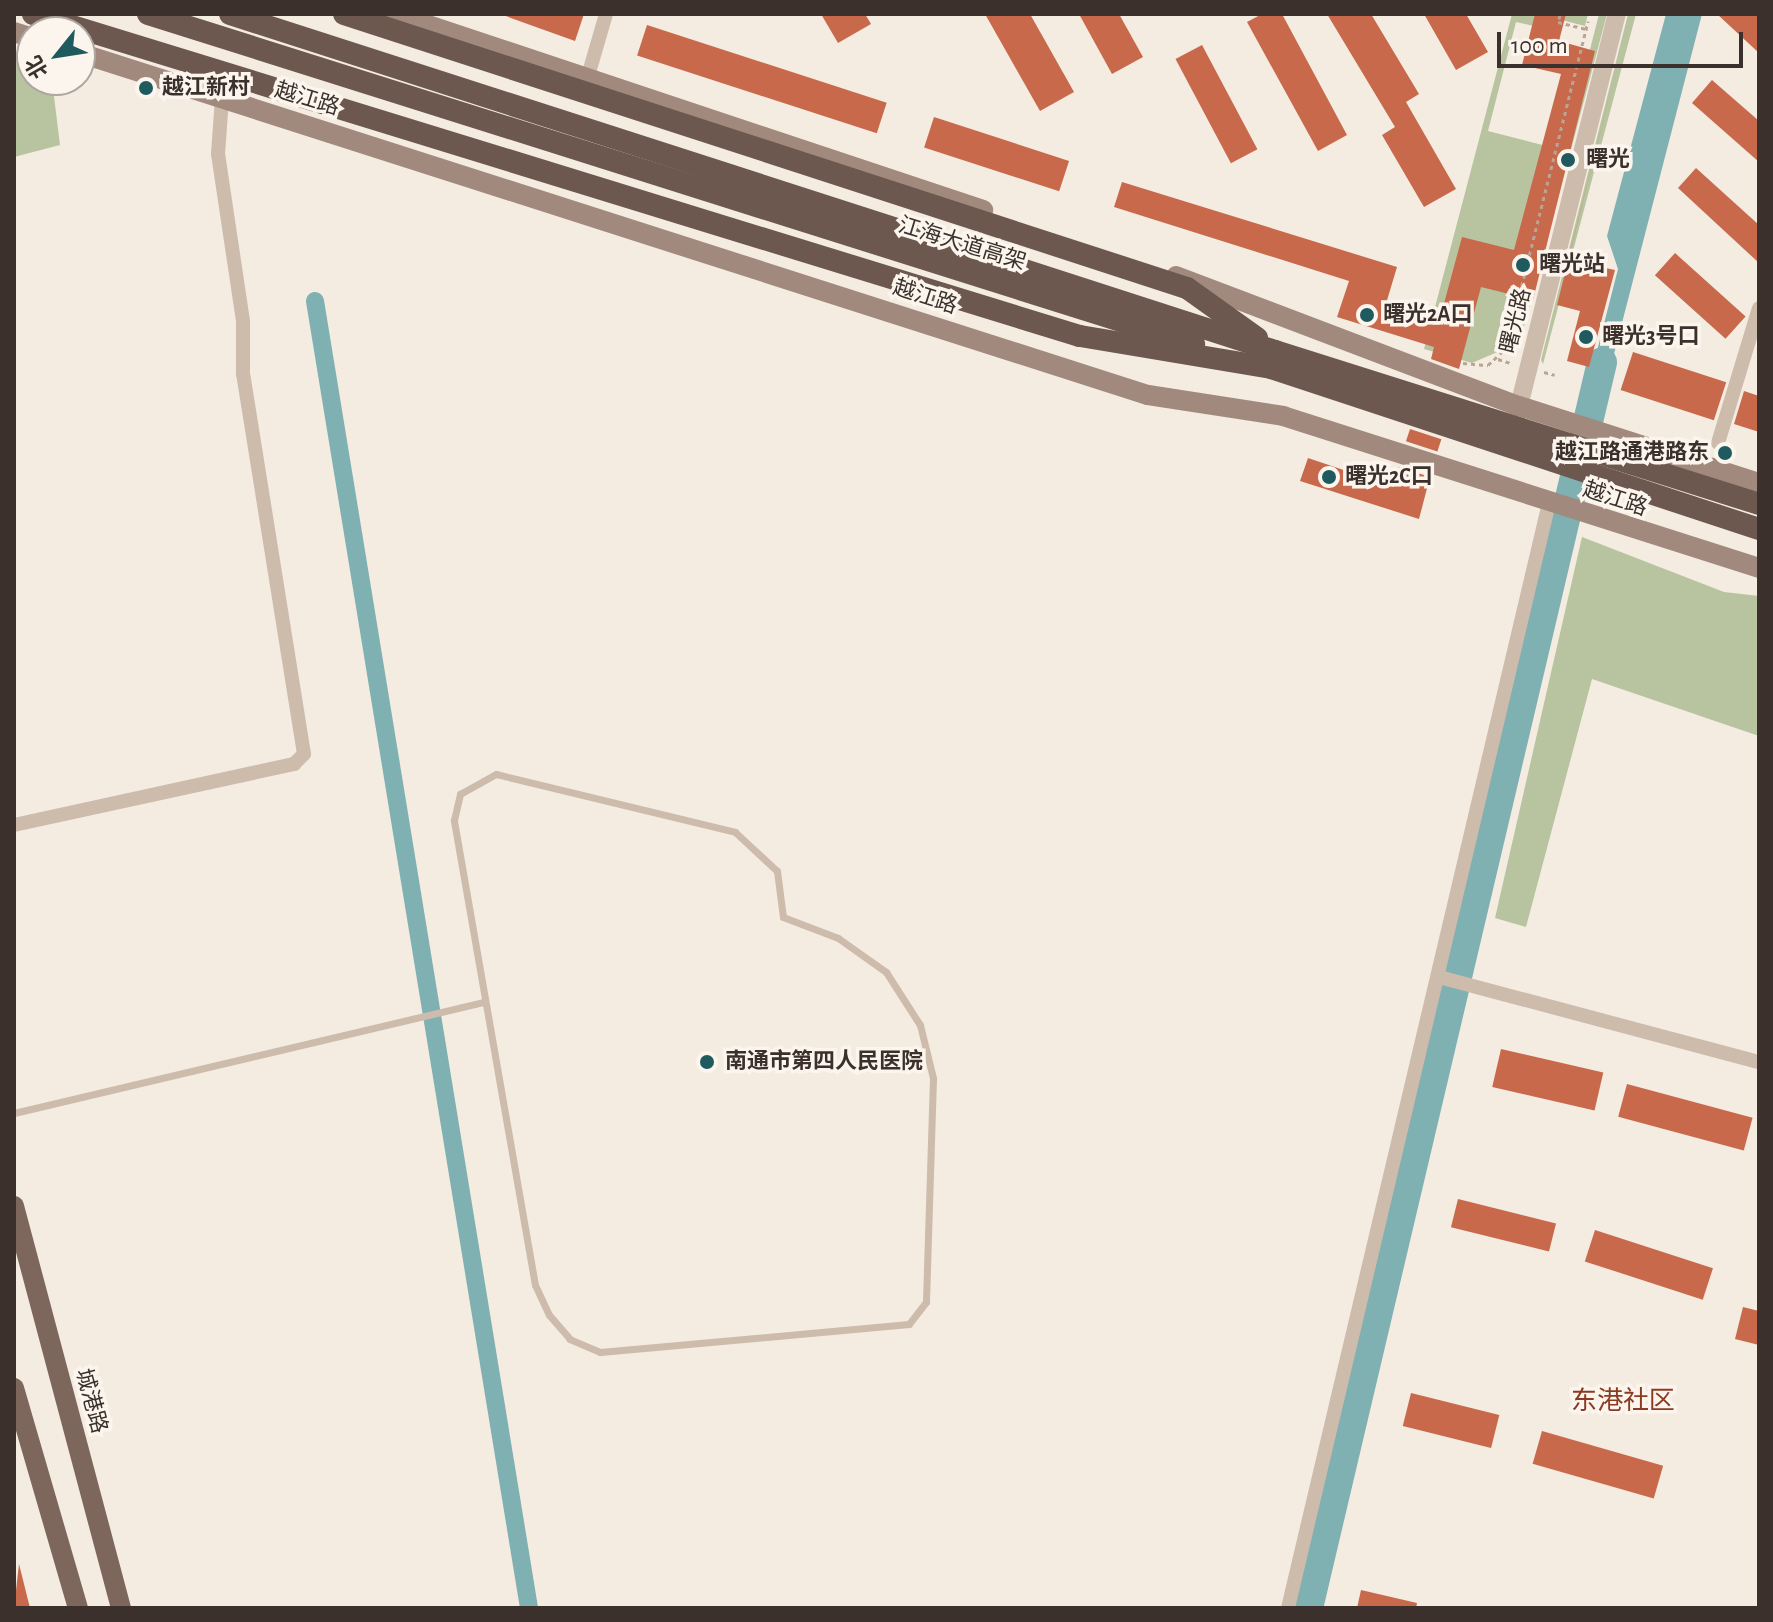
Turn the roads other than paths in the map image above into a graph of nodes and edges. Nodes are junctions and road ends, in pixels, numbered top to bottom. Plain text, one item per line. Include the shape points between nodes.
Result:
1 (33, 14) edge
2 (148, 14) edge
3 (230, 14) edge
4 (344, 14) edge
5 (395, 14) edge
6 (606, 14) edge
7 (1617, 14) edge
8 (96, 58) edge
9 (588, 76) junction
10 (222, 98) junction
11 (1759, 308) edge
12 (1273, 359) junction
13 (1519, 406) junction
14 (1718, 443) dead end
15 (1759, 483) edge
16 (1549, 503) junction
17 (1759, 504) edge
18 (1759, 529) edge
19 (1759, 568) edge
20 (14, 825) edge
21 (1439, 977) junction
22 (485, 1002) junction
23 (1759, 1062) edge
24 (14, 1113) edge
25 (14, 1206) edge
26 (14, 1388) edge
27 (78, 1608) edge
28 (121, 1608) edge
29 (1288, 1608) edge

1 - 12 highway via 1080,336
2 - 12 highway, 江海大道高架
3 - 12 highway, 江海大道高架
4 - 12 highway via 1187,288
5 - 9 main road
6 - 9 street
7 - 13 street, 曙光路
8 - 10 main road, 越江路
9 - 13 main road via 1327,328
10 - 16 main road, 越江路 via 1148,395 1283,416
10 - 20 street via 218,154 243,321 243,374 304,754 294,764
11 - 14 street
12 - 17 highway, 江海大道高架, bridge
12 - 18 highway, 江海大道高架, bridge
13 - 15 main road
16 - 19 main road, 越江路
16 - 21 street
21 - 23 street
21 - 29 street
22 - 22 lane via 535,1285 570,1339 617,1352 893,1329 920,1314 934,1101 920,1025 886,972 862,950 783,917 777,871 748,840 510,775 470,784 454,820
22 - 24 lane
25 - 28 main road, 城港路
26 - 27 main road

